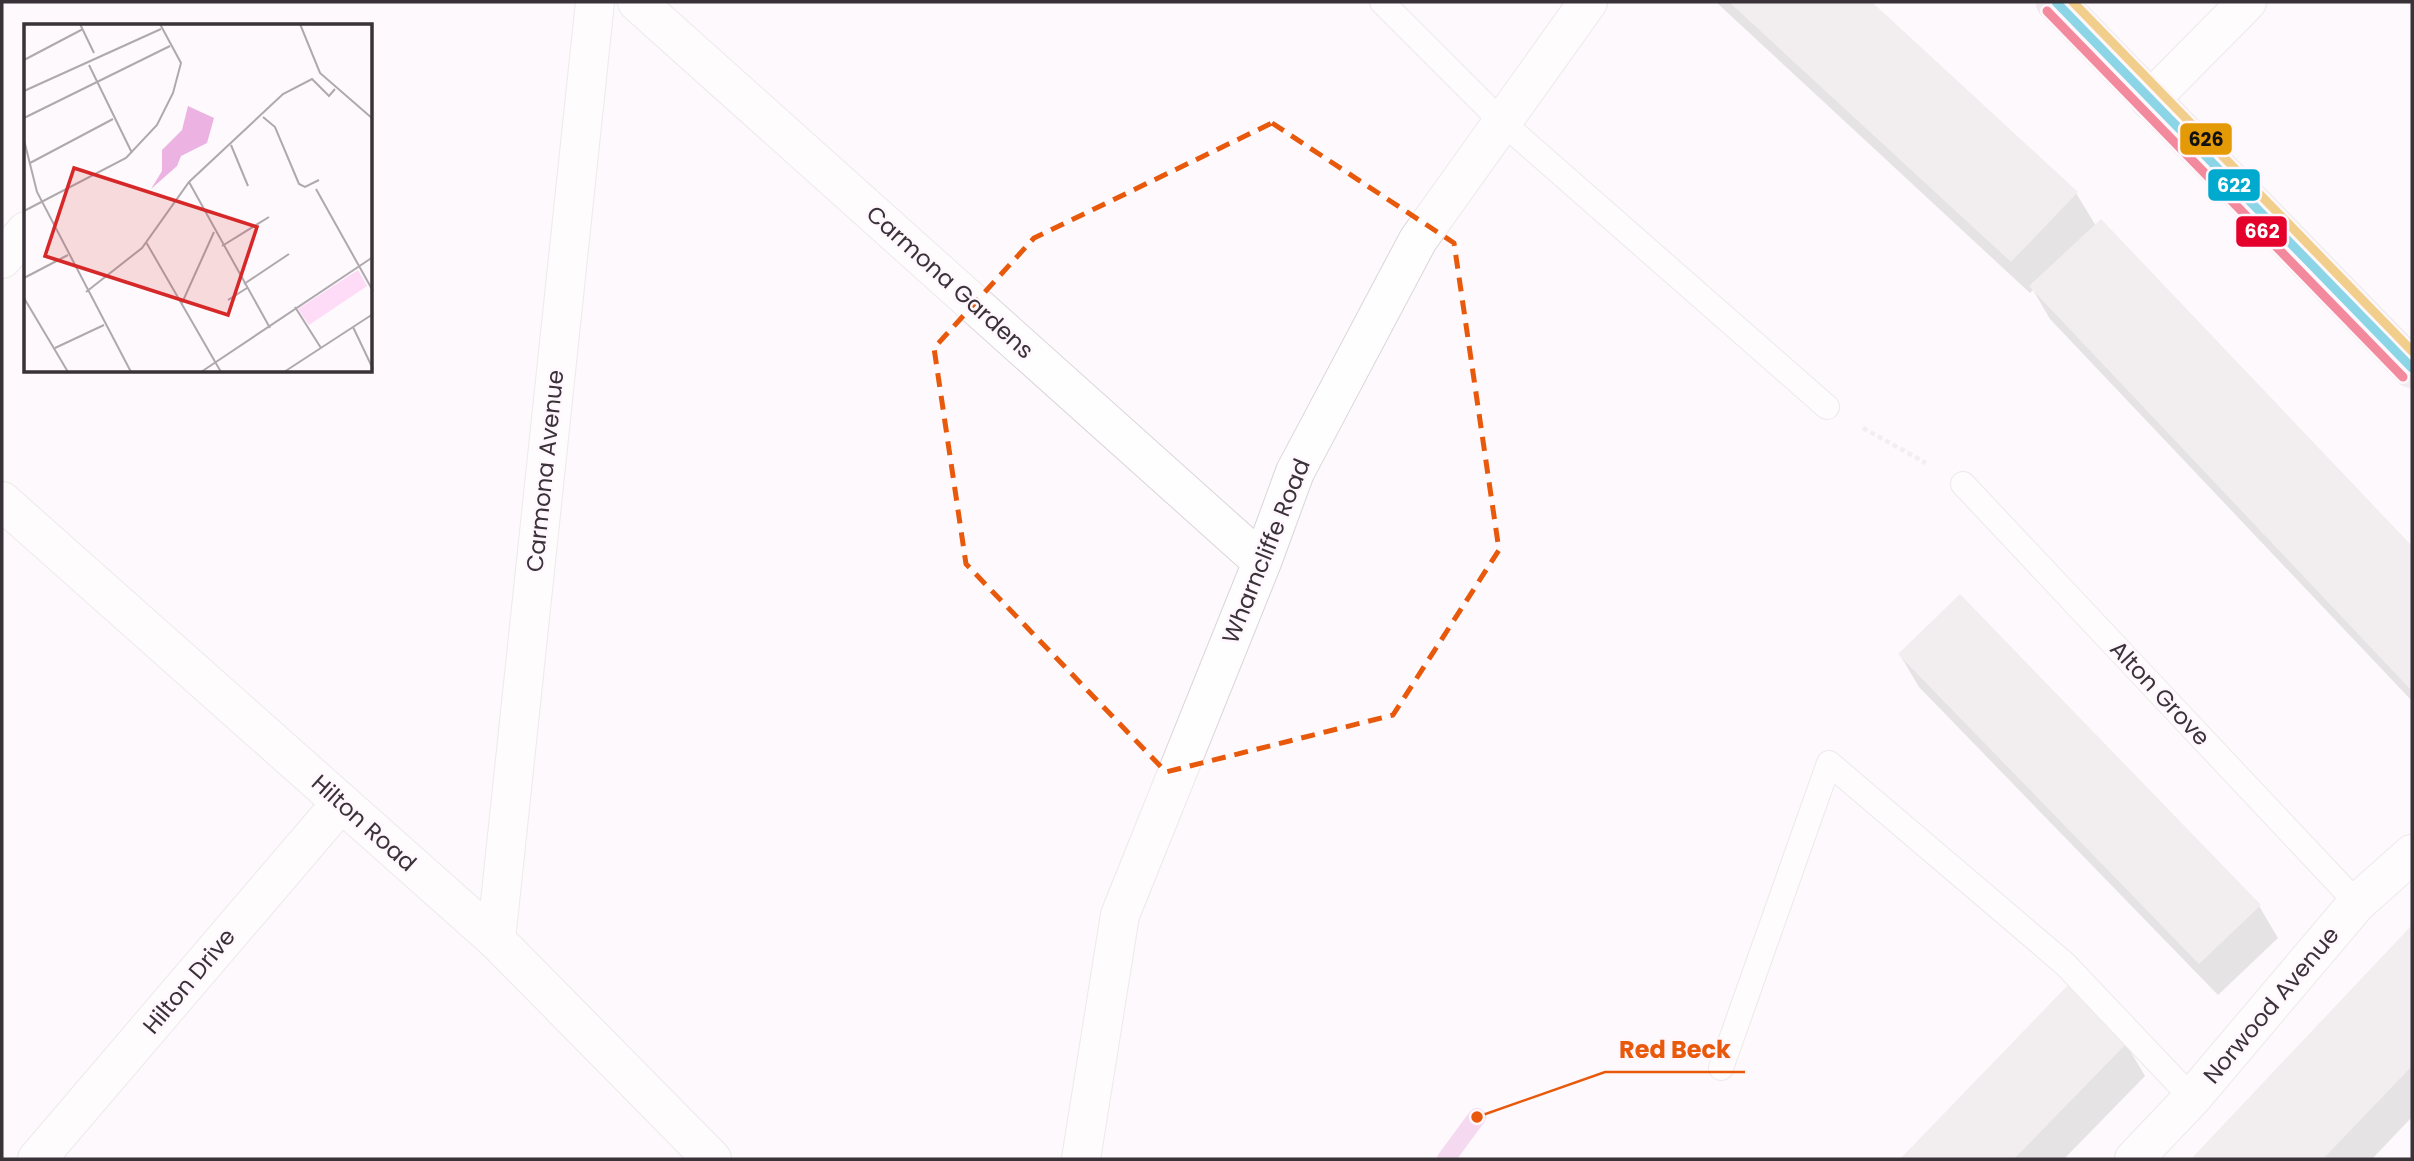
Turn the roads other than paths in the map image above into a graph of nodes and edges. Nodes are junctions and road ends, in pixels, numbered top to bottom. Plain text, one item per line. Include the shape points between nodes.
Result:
1 (594, 2) edge
2 (637, 2) edge
3 (1382, 2) edge
4 (1588, 2) edge
5 (2056, 2) edge
6 (2247, 2) edge
7 (2150, 100) junction
8 (1502, 122) junction
9 (24, 233) edge
10 (2, 260) edge
11 (2412, 368) edge
12 (1827, 407) road end
13 (1963, 484) road end
14 (2, 501) edge
15 (1262, 562) junction
16 (341, 803) junction
17 (2412, 854) edge
18 (2357, 902) junction
19 (496, 940) junction
20 (1721, 1068) dead end
21 (2192, 1098) junction
22 (37, 1159) edge
23 (712, 1159) edge
24 (1081, 1159) edge
25 (2134, 1159) edge

1 - 19 street, Carmona Avenue
2 - 15 street, Carmona Gardens
3 - 8 lane
4 - 8 street, Wharncliffe Road
5 - 7 highway
6 - 7 street
7 - 11 highway
8 - 12 lane
8 - 15 street, Wharncliffe Road via 1418,240 1295,472
9 - 10 street
13 - 18 lane, Alton Grove
14 - 16 street, Hilton Road
15 - 24 street, Wharncliffe Road via 1120,915
16 - 19 street, Hilton Road
16 - 22 street, Hilton Drive
17 - 18 street, Norwood Avenue
18 - 21 street, Norwood Avenue
19 - 23 street, Hilton Road
20 - 21 lane via 1829,763 2065,964
21 - 25 street, Norwood Avenue

